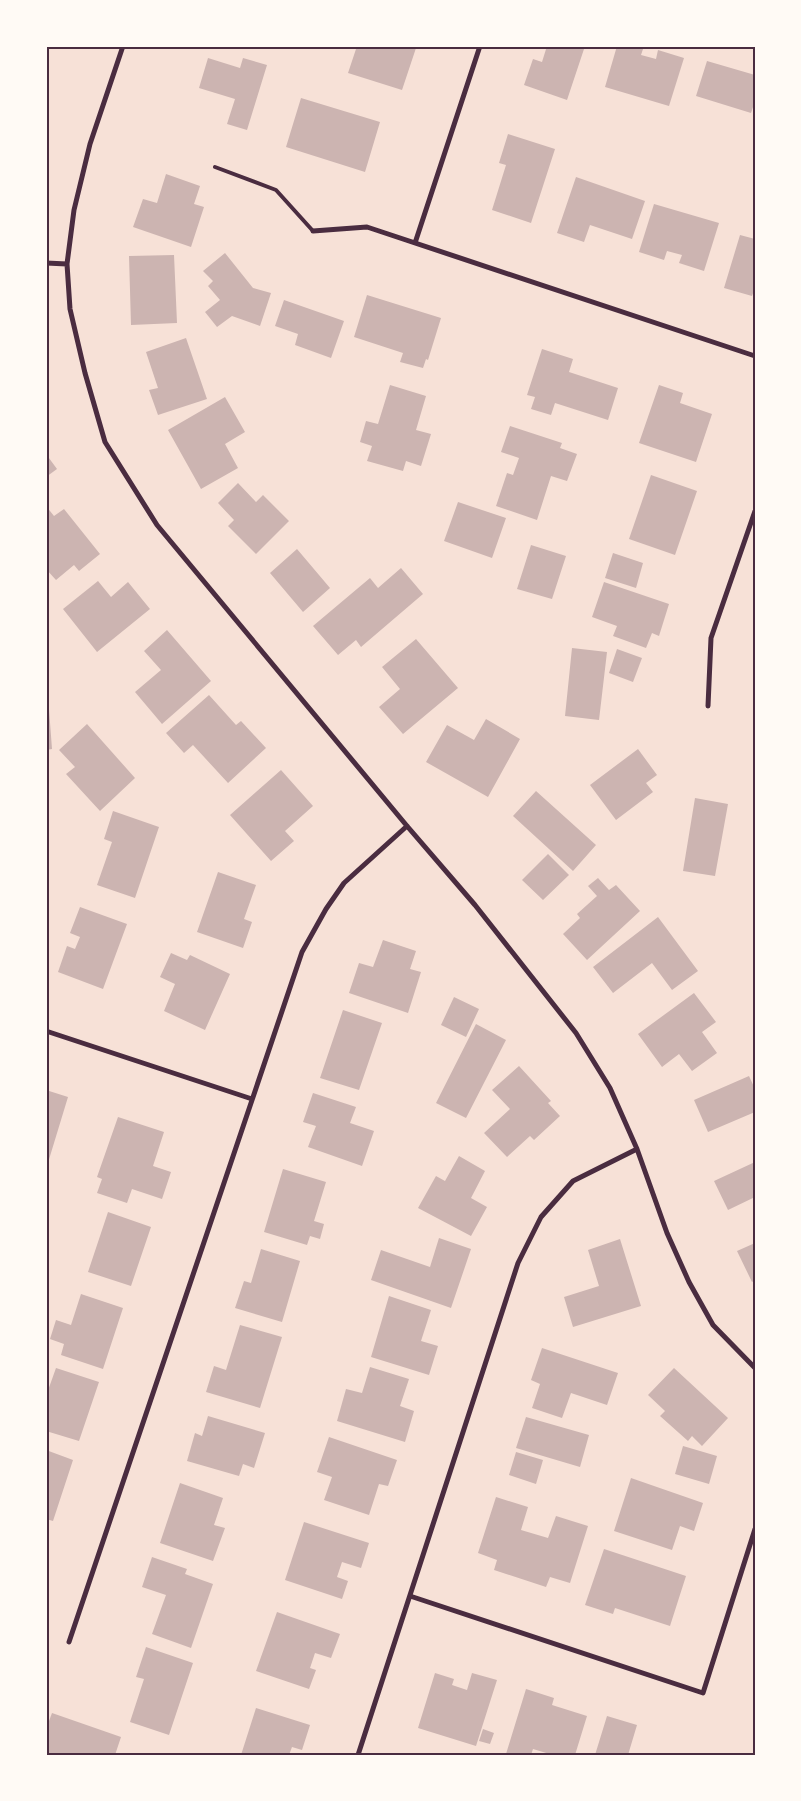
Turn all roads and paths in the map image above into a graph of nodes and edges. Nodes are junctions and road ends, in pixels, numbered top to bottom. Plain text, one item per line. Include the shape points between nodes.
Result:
1 (123, 46) edge
2 (480, 46) edge
3 (215, 167) dead end
4 (313, 231) joint
5 (415, 242) junction
6 (46, 263) edge
7 (67, 264) junction
8 (755, 356) edge
9 (755, 511) edge
10 (708, 706) dead end
11 (407, 826) junction
12 (46, 1031) edge
13 (252, 1099) junction
14 (637, 1149) junction
15 (755, 1368) edge
16 (755, 1529) edge
17 (410, 1596) junction
18 (69, 1642) dead end
19 (358, 1755) edge

1 - 7 street via 90,144 74,210
2 - 5 street
3 - 4 lane via 276,190
4 - 5 street via 367,227
5 - 8 street
6 - 7 street
7 - 11 street via 70,309 105,442 157,525
9 - 10 street via 711,638
11 - 13 street via 344,883 326,909 302,952
11 - 14 street via 475,905 576,1033 610,1088
12 - 13 street
13 - 18 street
14 - 15 street via 667,1233 689,1282 713,1324
14 - 17 street via 574,1182 541,1217 518,1263
16 - 17 street via 703,1693
17 - 19 street

